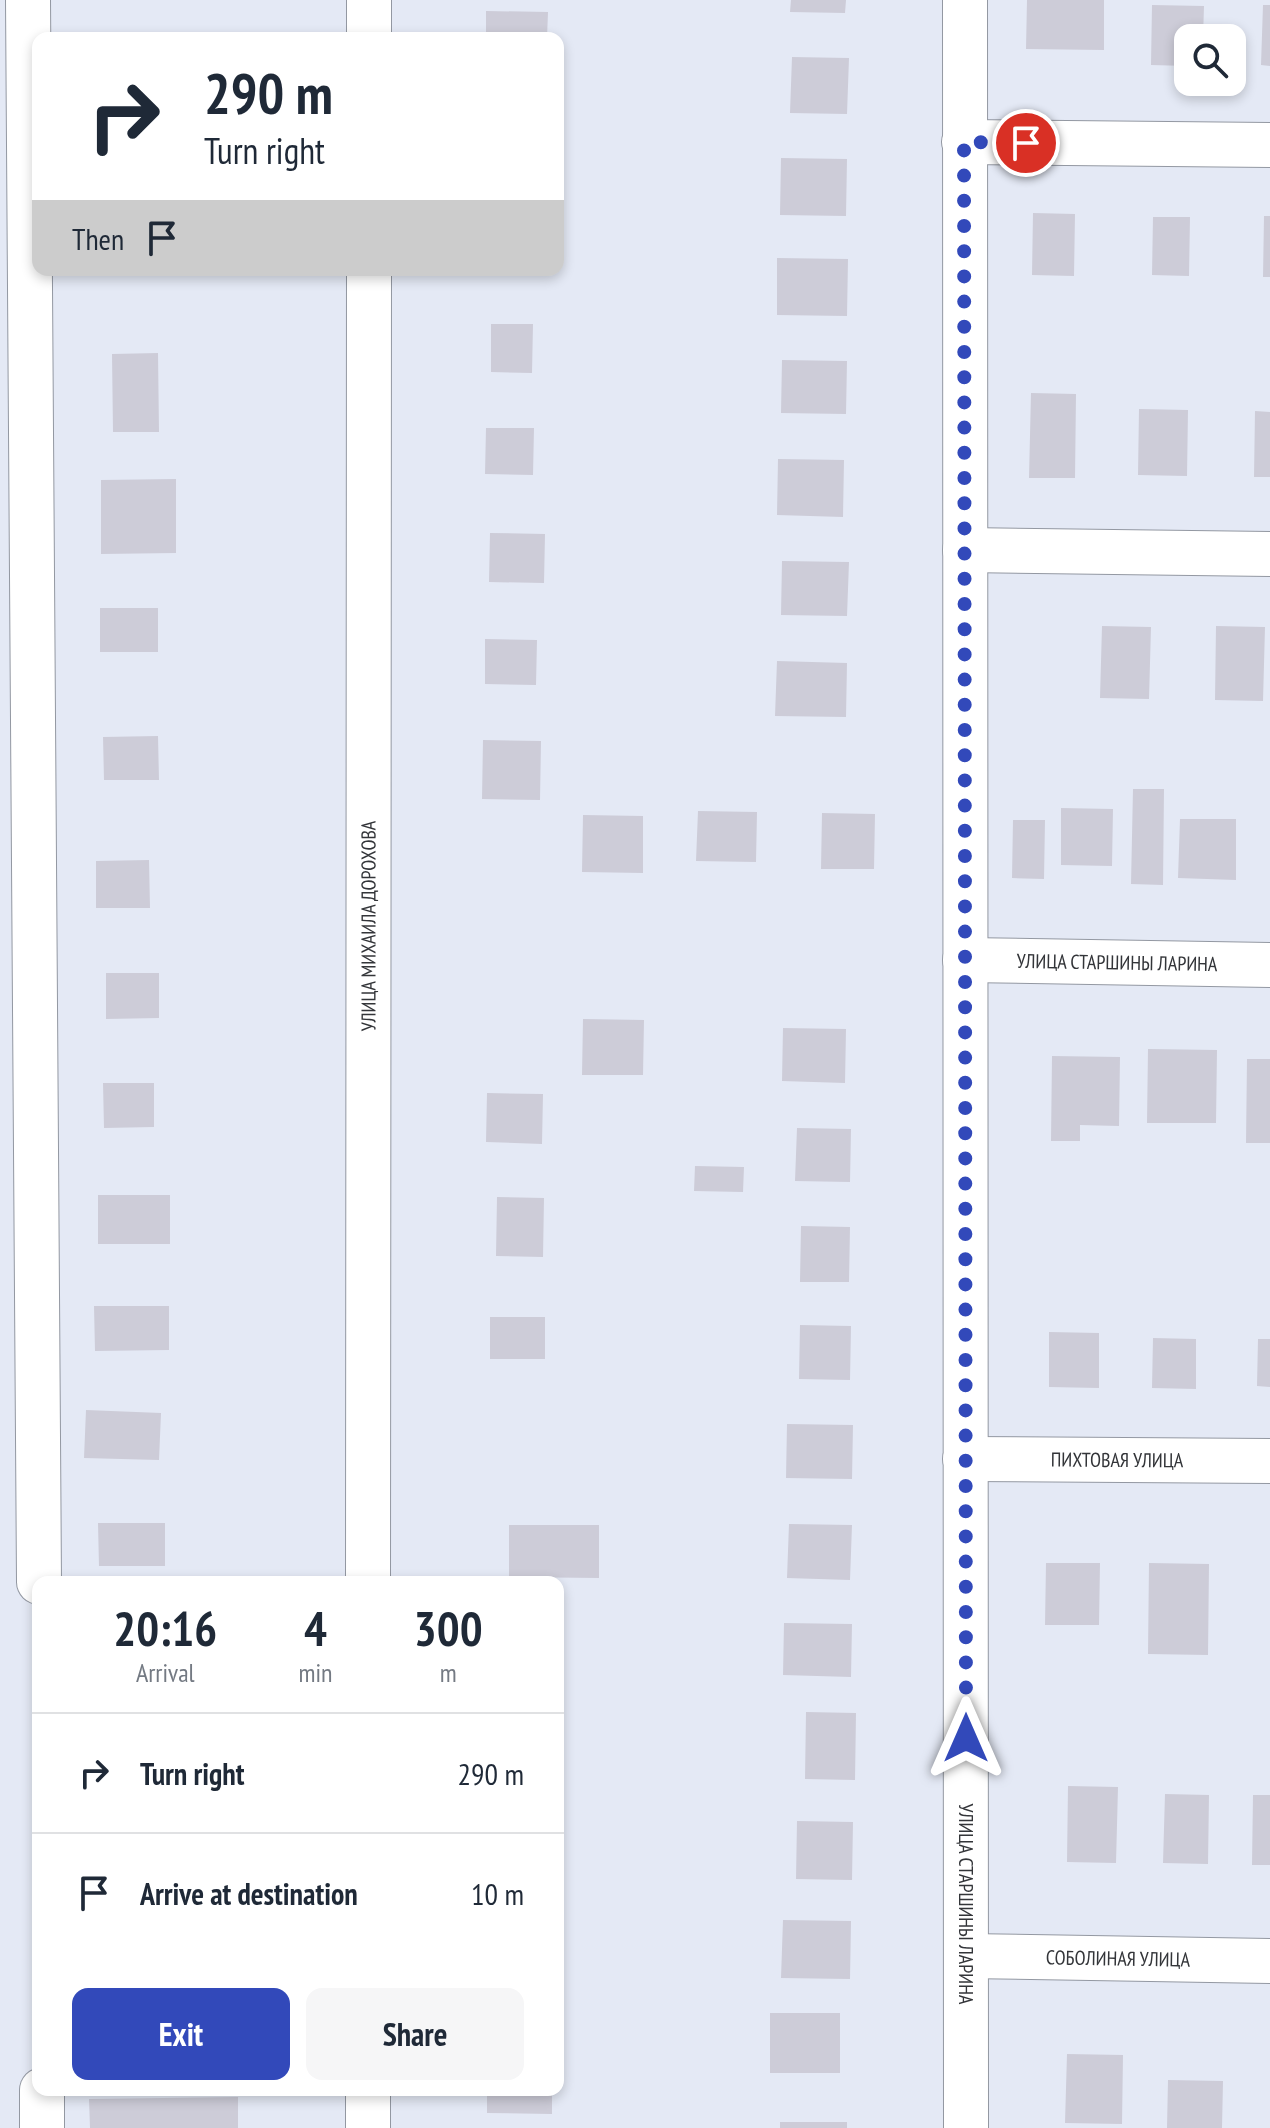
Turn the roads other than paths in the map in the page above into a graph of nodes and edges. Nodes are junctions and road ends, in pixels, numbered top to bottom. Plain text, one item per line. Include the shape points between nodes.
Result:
1 (28, 0) edge
2 (369, 0) edge
3 (965, 0) edge
4 (369, 32) edge
5 (964, 142) junction
6 (1270, 145) edge
7 (369, 276) edge
8 (965, 550) junction
9 (1270, 554) edge
10 (965, 960) junction
11 (1270, 965) edge
12 (965, 1459) junction
13 (1270, 1461) edge
14 (39, 1576) edge
15 (368, 1576) edge
16 (966, 1956) junction
17 (1270, 1961) edge
18 (42, 2096) edge
19 (368, 2096) edge
20 (42, 2128) edge
21 (368, 2128) edge
22 (966, 2128) edge

1 - 14 street
2 - 4 street
3 - 5 street, УЛИЦА СТАРШИНЫ ЛАРИНА
5 - 6 street
5 - 8 street, УЛИЦА СТАРШИНЫ ЛАРИНА
7 - 15 street, УЛИЦА МИХАИЛА ДОРОХОВА
8 - 9 street
8 - 10 street, УЛИЦА СТАРШИНЫ ЛАРИНА
10 - 11 street, УЛИЦА СТАРШИНЫ ЛАРИНА
10 - 12 street, УЛИЦА СТАРШИНЫ ЛАРИНА
12 - 13 street, ПИХТОВАЯ УЛИЦА
12 - 16 street, УЛИЦА СТАРШИНЫ ЛАРИНА
16 - 17 street, СОБОЛИНАЯ УЛИЦА
16 - 22 street, УЛИЦА СТАРШИНЫ ЛАРИНА
18 - 20 street
19 - 21 street

